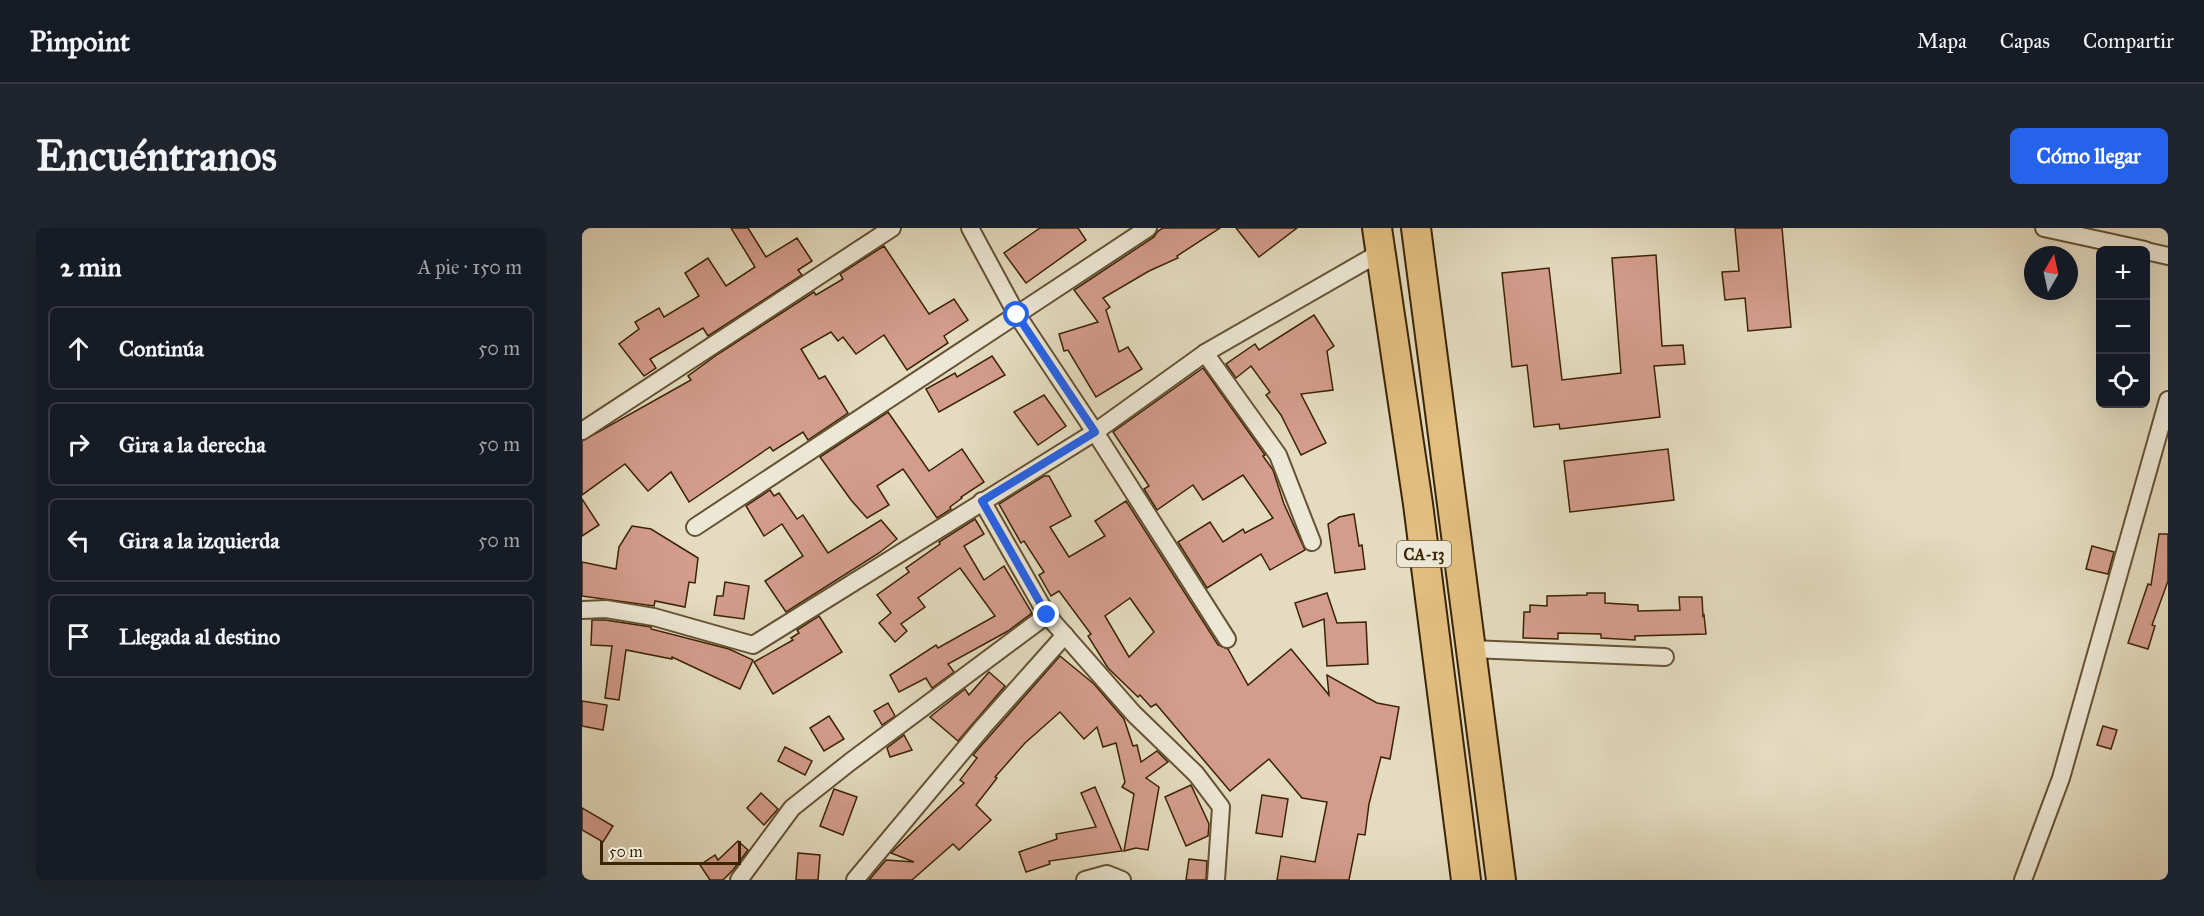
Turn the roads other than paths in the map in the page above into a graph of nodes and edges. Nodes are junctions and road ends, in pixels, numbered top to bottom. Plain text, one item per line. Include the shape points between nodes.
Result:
1 (892, 228) edge
2 (970, 228) edge
3 (1148, 228) edge
4 (1416, 228) edge
5 (2044, 228) edge
6 (1379, 240) edge
7 (2127, 246) edge
8 (2150, 251) edge
9 (2168, 256) edge
10 (1017, 315) junction
11 (1205, 353) junction
12 (2168, 400) edge
13 (582, 431) edge
14 (1095, 432) junction
15 (982, 501) junction
16 (695, 527) dead end
17 (1312, 542) dead end
18 (582, 610) edge
19 (1047, 615) junction
20 (1065, 635) junction
21 (1227, 639) dead end
22 (1471, 649) junction
23 (1665, 657) dead end
24 (738, 880) edge
25 (855, 880) edge
26 (1084, 880) edge
27 (1122, 880) edge
28 (1216, 880) edge
29 (1466, 880) edge
30 (1501, 880) edge
31 (2023, 880) edge

1 - 13 street
2 - 10 street
3 - 10 street
4 - 22 highway, CA-13
5 - 7 street
6 - 11 street
6 - 29 highway, CA-13 via 1418,504
8 - 9 street
10 - 14 street
10 - 16 street
11 - 14 street
11 - 17 street via 1278,455
12 - 31 street via 2061,778
14 - 15 street
14 - 21 street
15 - 18 street via 753,645 654,617 606,609
15 - 19 street
19 - 20 street
19 - 24 street via 792,808
20 - 25 street
20 - 28 street via 1134,714 1197,774 1221,807
22 - 23 street
22 - 30 highway, CA-13
26 - 27 street via 1107,874

